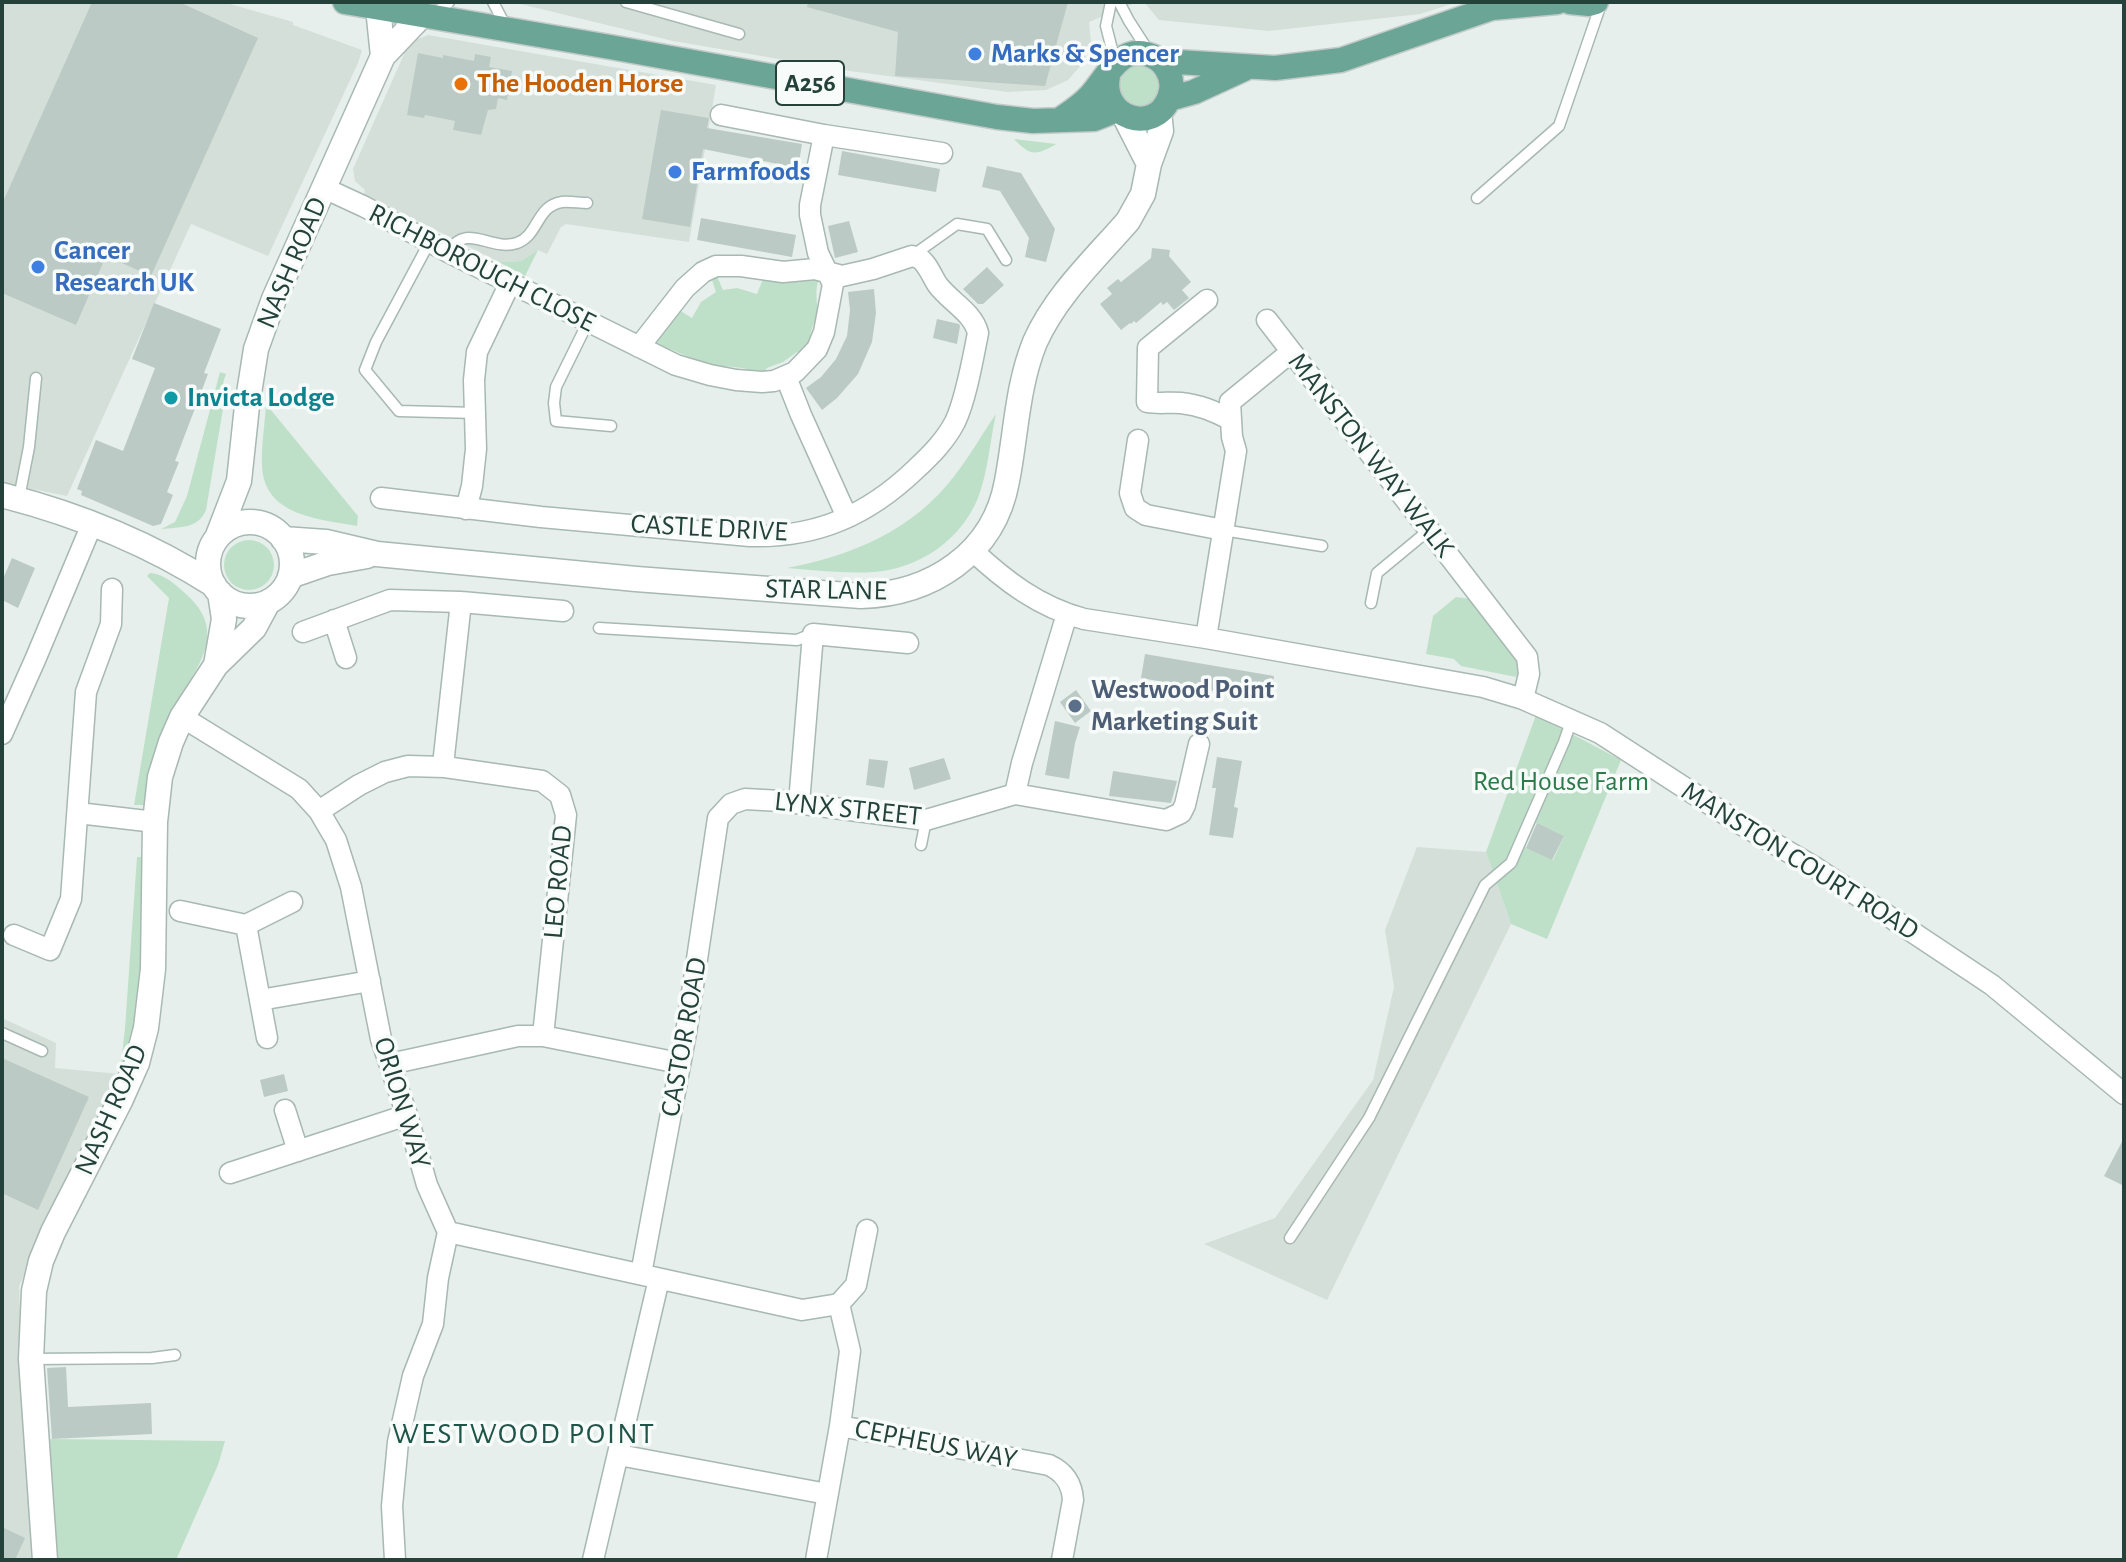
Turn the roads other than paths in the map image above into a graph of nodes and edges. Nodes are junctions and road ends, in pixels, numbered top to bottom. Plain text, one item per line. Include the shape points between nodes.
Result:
1 (345, 2) edge
2 (493, 2) edge
3 (626, 2) edge
4 (1111, 2) edge
5 (1119, 2) edge
6 (1557, 2) edge
7 (1570, 2) edge
8 (1599, 2) edge
9 (1495, 5) edge
10 (378, 8) junction
11 (434, 11) edge
12 (507, 30) junction
13 (739, 34) dead end
14 (383, 56) junction
15 (1156, 58) junction
16 (1247, 68) junction
17 (1112, 69) junction
18 (1164, 106) junction
19 (1120, 112) junction
20 (721, 115) dead end
21 (1061, 119) junction
22 (824, 135) junction
23 (942, 153) dead end
24 (1149, 164) junction
25 (324, 188) junction
26 (1477, 198) dead end
27 (587, 203) dead end
28 (430, 241) junction
29 (448, 252) junction
30 (912, 256) junction
31 (1006, 260) dead end
32 (828, 273) junction
33 (510, 283) junction
34 (1207, 300) dead end
35 (1267, 320) dead end
36 (588, 322) junction
37 (639, 347) junction
38 (1291, 352) junction
39 (786, 377) junction
40 (36, 378) dead end
41 (476, 413) junction
42 (1231, 420) junction
43 (611, 426) dead end
44 (1138, 440) dead end
45 (239, 481) junction
46 (10, 497) edge
47 (381, 498) dead end
48 (466, 509) junction
49 (847, 517) junction
50 (92, 524) junction
51 (261, 524) junction
52 (1223, 530) junction
53 (1429, 530) junction
54 (283, 539) junction
55 (215, 541) junction
56 (1322, 546) dead end
57 (972, 550) junction
58 (162, 553) junction
59 (377, 554) junction
60 (290, 576) junction
61 (112, 589) dead end
62 (217, 589) junction
63 (268, 602) junction
64 (461, 602) junction
65 (1371, 603) dead end
66 (563, 611) dead end
67 (1067, 614) junction
68 (334, 620) junction
69 (599, 628) dead end
70 (303, 632) dead end
71 (813, 634) junction
72 (1206, 638) junction
73 (908, 643) dead end
74 (346, 658) dead end
75 (216, 665) junction
76 (1523, 699) junction
77 (182, 717) junction
78 (1572, 719) junction
79 (2, 734) edge
80 (1199, 744) dead end
81 (445, 767) junction
82 (1015, 794) junction
83 (799, 803) junction
84 (731, 804) joint
85 (319, 811) junction
86 (78, 813) junction
87 (926, 820) junction
88 (155, 822) junction
89 (921, 845) dead end
90 (292, 902) dead end
91 (180, 911) dead end
92 (246, 925) junction
93 (8, 933) edge
94 (370, 981) junction
95 (260, 1000) junction
96 (2, 1033) edge
97 (543, 1036) junction
98 (267, 1038) dead end
99 (42, 1051) dead end
100 (679, 1063) junction
101 (390, 1064) junction
102 (2124, 1094) edge
103 (285, 1110) dead end
104 (407, 1115) junction
105 (298, 1151) junction
106 (230, 1173) dead end
107 (867, 1230) dead end
108 (448, 1232) junction
109 (1290, 1238) dead end
110 (650, 1276) junction
111 (839, 1304) junction
112 (175, 1355) dead end
113 (31, 1359) junction
114 (840, 1426) junction
115 (619, 1455) junction
116 (827, 1494) junction
117 (45, 1560) edge
118 (395, 1560) edge
119 (593, 1560) edge
120 (816, 1560) edge
121 (1062, 1560) edge

1 - 10 main road, A256
2 - 12 lane
3 - 13 lane
4 - 17 lane via 1106,26
5 - 15 lane
6 - 9 main road, A256
7 - 8 main road
8 - 26 lane via 1559,126
9 - 16 main road, A256 via 1341,60
10 - 11 main road, A256
10 - 14 street
11 - 12 main road, A256
11 - 14 street, NASH ROAD
12 - 21 main road, A256 via 997,117
14 - 25 street, NASH ROAD
15 - 16 main road, A256
15 - 17 main road, A256 via 1132,53
15 - 18 main road via 1171,79
16 - 18 main road, A256
17 - 19 main road via 1107,94
17 - 21 main road via 1088,99
18 - 19 main road, A256 via 1142,118
18 - 24 street, STAR LANE
19 - 21 main road, A256
19 - 24 street
20 - 22 street
22 - 23 street
22 - 32 street via 810,215
24 - 57 street, STAR LANE via 1143,194 1128,221 1065,293 1036,340 1024,377 1002,501
25 - 28 street, RICHBOROUGH CLOSE
25 - 45 street, NASH ROAD via 256,349
27 - 29 lane via 552,205 529,236 514,244 464,238
28 - 29 street, RICHBOROUGH CLOSE
28 - 41 lane via 365,370 399,411
29 - 33 street, RICHBOROUGH CLOSE
30 - 31 lane via 957,224 987,229
30 - 32 street via 842,276
30 - 49 street, CASTLE DRIVE via 924,263 977,327 962,403 951,429 929,456 891,492
32 - 37 street via 716,266 685,288
32 - 39 street via 833,284 824,332 811,357
33 - 36 street, RICHBOROUGH CLOSE
33 - 41 street via 477,352
34 - 42 street via 1148,348 1147,402 1209,408
35 - 38 street, MANSTON WAY WALK
36 - 37 street, RICHBOROUGH CLOSE
36 - 43 lane via 556,387 556,421
37 - 39 street, RICHBOROUGH CLOSE via 710,375 762,382
38 - 42 street via 1230,402
38 - 53 street, MANSTON WAY WALK
39 - 49 street
40 - 46 lane via 29,447
41 - 48 street via 475,467
42 - 52 street via 1236,451
44 - 52 street via 1130,493 1135,508 1146,515
45 - 51 street
45 - 55 street, NASH ROAD
46 - 50 street
47 - 48 street, CASTLE DRIVE
48 - 49 street, CASTLE DRIVE via 773,537 807,532
50 - 58 street
50 - 79 street
51 - 54 street
51 - 55 street via 237,524
52 - 56 lane
52 - 72 street
53 - 65 lane via 1377,573
53 - 76 street, MANSTON WAY WALK via 1527,657
54 - 59 street, STAR LANE
54 - 60 street via 292,563
55 - 58 street via 191,551
55 - 62 street via 208,557
57 - 59 street, STAR LANE via 921,585 861,596
57 - 67 street via 1022,591
58 - 62 street
59 - 60 street, STAR LANE
60 - 63 street
61 - 86 street via 111,624 86,692
62 - 63 street via 243,605
62 - 75 street, NASH ROAD via 224,619
63 - 75 street, NASH ROAD via 254,628
64 - 66 street
64 - 68 street via 390,600
64 - 81 street
67 - 72 street
67 - 82 street
68 - 70 street
68 - 74 street
69 - 71 lane via 797,640
71 - 73 street
71 - 83 street
72 - 76 street via 1483,687
75 - 77 street, NASH ROAD
76 - 78 street, MANSTON COURT ROAD
77 - 85 street, ORION WAY via 299,789
77 - 88 street, NASH ROAD via 160,777
78 - 102 street, MANSTON COURT ROAD via 1816,868 1992,985
78 - 109 lane via 1511,863 1485,885 1369,1118
80 - 82 street via 1185,805 1166,820
81 - 85 street, LEO ROAD via 408,766 385,772
81 - 97 street, LEO ROAD via 542,781 560,795 566,815
82 - 87 street, LYNX STREET
83 - 84 street, LYNX STREET via 745,799
83 - 87 street, LYNX STREET
84 - 100 street, CASTOR ROAD via 718,818
85 - 94 street, ORION WAY via 336,840 351,887
86 - 88 street
86 - 93 street via 71,899 50,950
87 - 89 lane
88 - 113 street, NASH ROAD via 153,969 146,1028 121,1099 41,1261
90 - 92 street
91 - 92 street
92 - 95 street
94 - 95 street
94 - 101 street, ORION WAY
95 - 98 street
96 - 99 lane
97 - 100 street
97 - 101 street via 518,1036
100 - 110 street, CASTOR ROAD
101 - 104 street, ORION WAY
103 - 105 street
104 - 105 street
104 - 108 street, ORION WAY via 427,1185
105 - 106 street
107 - 111 street via 856,1285
108 - 110 street
108 - 118 street via 433,1324 413,1376 398,1442 392,1506
110 - 111 street via 802,1310
110 - 115 street, CASTOR ROAD
111 - 114 street, CEPHEUS WAY via 850,1351
112 - 113 lane
113 - 117 street, NASH ROAD
114 - 116 street
114 - 121 street, CEPHEUS WAY via 1056,1468 1073,1492
115 - 116 street
115 - 119 street, CASTOR ROAD
116 - 120 street

